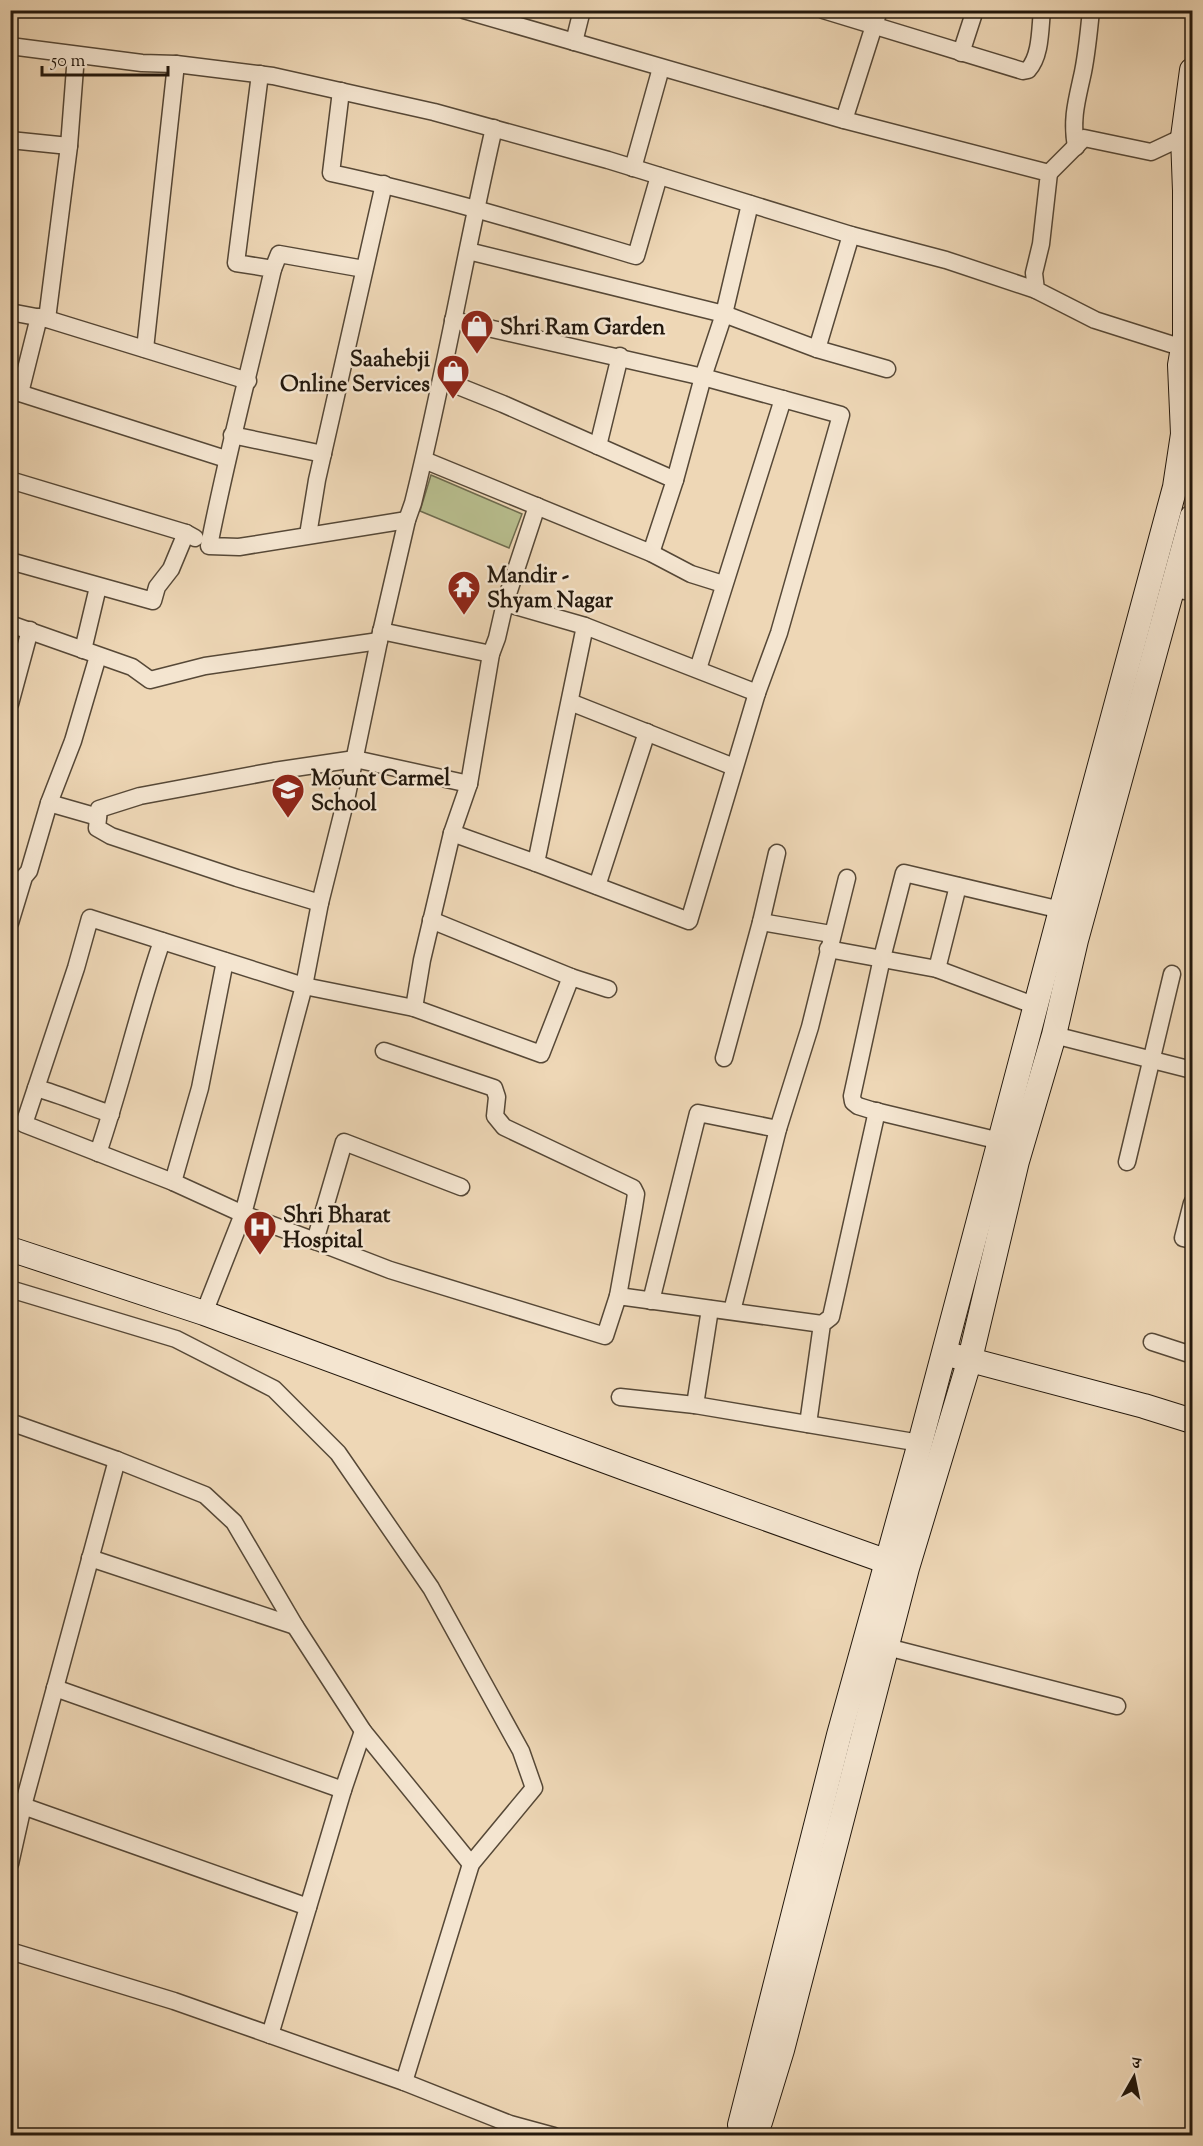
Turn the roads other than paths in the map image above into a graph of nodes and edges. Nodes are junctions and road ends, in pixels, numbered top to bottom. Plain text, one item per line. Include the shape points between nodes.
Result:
1 (464, 10) edge
2 (582, 10) edge
3 (823, 10) edge
4 (975, 10) edge
5 (1042, 10) edge
6 (1092, 10) edge
7 (877, 19) edge
8 (574, 42) junction
9 (10, 46) edge
10 (961, 53) junction
11 (76, 55) junction
12 (176, 64) junction
13 (661, 68) junction
14 (1192, 70) edge
15 (260, 75) junction
16 (341, 91) junction
17 (844, 120) junction
18 (494, 128) junction
19 (1188, 139) edge
20 (10, 140) edge
21 (69, 146) junction
22 (1076, 147) junction
23 (633, 168) junction
24 (1050, 173) junction
25 (659, 176) junction
26 (384, 184) junction
27 (1189, 192) edge
28 (750, 204) junction
29 (475, 208) junction
30 (851, 235) junction
31 (468, 251) junction
32 (273, 269) junction
33 (364, 269) junction
34 (1036, 290) junction
35 (10, 312) edge
36 (724, 314) junction
37 (43, 318) junction
38 (453, 320) junction
39 (1187, 344) edge
40 (145, 349) junction
41 (817, 349) junction
42 (620, 357) junction
43 (887, 369) dead end
44 (703, 377) junction
45 (443, 380) junction
46 (248, 381) junction
47 (15, 392) edge
48 (783, 399) junction
49 (232, 435) junction
50 (598, 446) junction
51 (323, 454) junction
52 (226, 459) junction
53 (424, 460) junction
54 (1186, 465) edge
55 (10, 480) edge
56 (675, 480) junction
57 (537, 506) junction
58 (1192, 517) edge
59 (406, 519) junction
60 (186, 533) junction
61 (308, 535) junction
62 (209, 546) junction
63 (651, 553) junction
64 (10, 561) edge
65 (723, 584) junction
66 (98, 587) junction
67 (1183, 591) edge
68 (505, 603) junction
69 (10, 624) edge
70 (585, 626) junction
71 (30, 630) junction
72 (380, 636) junction
73 (90, 653) junction
74 (491, 654) junction
75 (698, 669) junction
76 (757, 693) junction
77 (570, 702) junction
78 (10, 704) edge
79 (647, 732) junction
80 (355, 759) junction
81 (734, 767) junction
82 (469, 784) junction
83 (49, 802) junction
84 (98, 817) junction
85 (452, 833) junction
86 (777, 853) dead end
87 (536, 863) junction
88 (17, 874) edge
89 (847, 878) dead end
90 (597, 886) junction
91 (958, 886) junction
92 (320, 903) junction
93 (1061, 909) junction
94 (431, 920) junction
95 (762, 922) junction
96 (10, 923) edge
97 (162, 941) junction
98 (830, 942) junction
99 (882, 958) junction
100 (225, 961) junction
101 (937, 969) junction
102 (1172, 974) dead end
103 (571, 977) junction
104 (304, 986) junction
105 (608, 989) dead end
106 (1036, 1006) junction
107 (414, 1008) junction
108 (1054, 1035) junction
109 (384, 1051) dead end
110 (724, 1058) dead end
111 (1152, 1059) junction
112 (1192, 1070) edge
113 (36, 1088) junction
114 (877, 1111) junction
115 (111, 1114) junction
116 (778, 1129) junction
117 (1000, 1142) junction
118 (98, 1153) junction
119 (1127, 1162) dead end
120 (173, 1182) junction
121 (461, 1187) dead end
122 (1192, 1203) edge
123 (243, 1214) junction
124 (315, 1240) junction
125 (1192, 1240) edge
126 (10, 1249) edge
127 (10, 1289) edge
128 (618, 1296) junction
129 (651, 1301) junction
130 (710, 1309) junction
131 (732, 1311) junction
132 (204, 1313) junction
133 (822, 1324) junction
134 (1152, 1342) dead end
135 (944, 1354) junction
136 (1192, 1355) edge
137 (970, 1359) junction
138 (620, 1397) dead end
139 (695, 1405) junction
140 (1192, 1421) edge
141 (10, 1422) edge
142 (808, 1424) junction
143 (920, 1443) junction
144 (117, 1460) junction
145 (90, 1558) junction
146 (897, 1565) junction
147 (295, 1626) junction
148 (887, 1647) junction
149 (55, 1688) junction
150 (1118, 1706) dead end
151 (363, 1731) junction
152 (343, 1790) junction
153 (23, 1806) junction
154 (10, 1864) edge
155 (471, 1864) junction
156 (308, 1907) junction
157 (10, 1951) edge
158 (270, 2035) junction
159 (404, 2082) junction
160 (509, 2130) edge
161 (751, 2130) edge
162 (554, 2136) edge

1 - 8 street
2 - 8 street
3 - 7 street
4 - 10 street
5 - 10 street via 1040,37 1028,70
6 - 22 street via 1074,106
7 - 10 street
7 - 17 street
8 - 13 street
9 - 11 street
11 - 12 street
11 - 21 street
12 - 15 street
12 - 40 street
13 - 17 street
13 - 23 street
14 - 19 street
15 - 16 street
15 - 32 street via 236,263
16 - 18 street
16 - 26 street via 331,173
17 - 24 street
18 - 23 street
18 - 29 street
19 - 22 street via 1150,152 1084,138
19 - 27 street
20 - 21 street
21 - 37 street
22 - 24 street
23 - 25 street
24 - 34 street via 1034,273
25 - 28 street
25 - 29 street via 636,256
26 - 29 street
26 - 33 street
27 - 39 street
28 - 30 street
28 - 36 street
29 - 31 street
30 - 34 street via 946,260
30 - 41 street
31 - 36 street
31 - 38 street
32 - 33 street via 279,254
32 - 46 street
33 - 51 street
34 - 39 street via 1095,320
35 - 37 street
36 - 41 street
36 - 44 street
37 - 40 street
37 - 47 street
38 - 42 street
38 - 45 street
39 - 54 street via 1180,365
40 - 46 street
41 - 43 street
42 - 44 street
42 - 50 street
44 - 48 street
44 - 56 street
45 - 50 street
45 - 53 street
46 - 49 street
47 - 52 street
48 - 65 street
48 - 76 street via 841,415 779,633
49 - 51 street
49 - 52 street
50 - 56 street
51 - 61 street
52 - 62 street
53 - 57 street
53 - 59 street
54 - 93 street via 1175,487
55 - 60 street
56 - 63 street
57 - 63 street
57 - 68 street
58 - 67 street
59 - 61 street
59 - 72 street
60 - 62 street
60 - 66 street via 153,601
61 - 62 street via 239,547
63 - 65 street via 691,574
64 - 66 street
65 - 75 street
66 - 73 street
67 - 108 street via 1076,940
68 - 70 street
68 - 74 street
69 - 71 street
70 - 75 street
70 - 77 street
71 - 73 street
71 - 78 street
72 - 73 street via 205,666 150,680 132,667
72 - 74 street
72 - 80 street
73 - 83 street via 73,741
74 - 82 street
75 - 76 street
76 - 81 street
77 - 79 street
77 - 87 street
79 - 81 street
79 - 90 street
80 - 82 street
80 - 84 street via 140,796 99,809
80 - 92 street
81 - 90 street via 689,921
82 - 85 street
83 - 84 street
83 - 88 street via 29,871
84 - 92 street via 97,828 111,836
85 - 87 street
85 - 94 street
86 - 95 street
87 - 90 street
88 - 96 street
89 - 98 street
91 - 93 street
91 - 99 street via 904,873
91 - 101 street
92 - 104 street
93 - 106 street
94 - 103 street
94 - 107 street
95 - 98 street
95 - 110 street
97 - 100 street
97 - 113 street via 90,918
97 - 115 street
98 - 99 street
98 - 116 street via 810,1027
99 - 101 street
99 - 114 street via 852,1096 858,1106
100 - 104 street
100 - 120 street via 200,1088
101 - 106 street
102 - 111 street
103 - 105 street
103 - 107 street via 541,1054
104 - 107 street
104 - 123 street
106 - 117 street
108 - 111 street
108 - 137 street via 1017,1161
109 - 128 street via 494,1088 495,1116 504,1127 633,1188 636,1194
111 - 112 street
111 - 119 street
113 - 115 street
113 - 118 street via 24,1124
114 - 117 street
114 - 133 street via 831,1317
115 - 118 street
116 - 129 street via 698,1113
116 - 131 street
117 - 135 street
118 - 120 street
120 - 123 street
121 - 124 street via 344,1142
122 - 125 street via 1183,1238
123 - 124 street
123 - 132 street
124 - 128 street via 390,1270 605,1336
126 - 132 street
127 - 155 street via 176,1339 274,1389 338,1453 431,1588 521,1751 534,1788
128 - 129 street
129 - 130 street
130 - 131 street
130 - 139 street
131 - 133 street
132 - 146 street
133 - 142 street
134 - 136 street
135 - 137 street
135 - 143 street
137 - 140 street
137 - 146 street
138 - 139 street
139 - 142 street
141 - 144 street
142 - 143 street
143 - 146 street
144 - 145 street
144 - 147 street via 205,1495 234,1522
145 - 147 street
145 - 149 street
146 - 148 street
146 - 161 street via 839,1735
147 - 151 street
148 - 150 street
148 - 161 street via 782,2050
149 - 152 street
149 - 153 street
151 - 152 street
151 - 155 street
152 - 156 street
153 - 154 street
153 - 156 street
155 - 159 street
156 - 158 street
157 - 158 street
158 - 159 street
159 - 160 street
160 - 162 street

